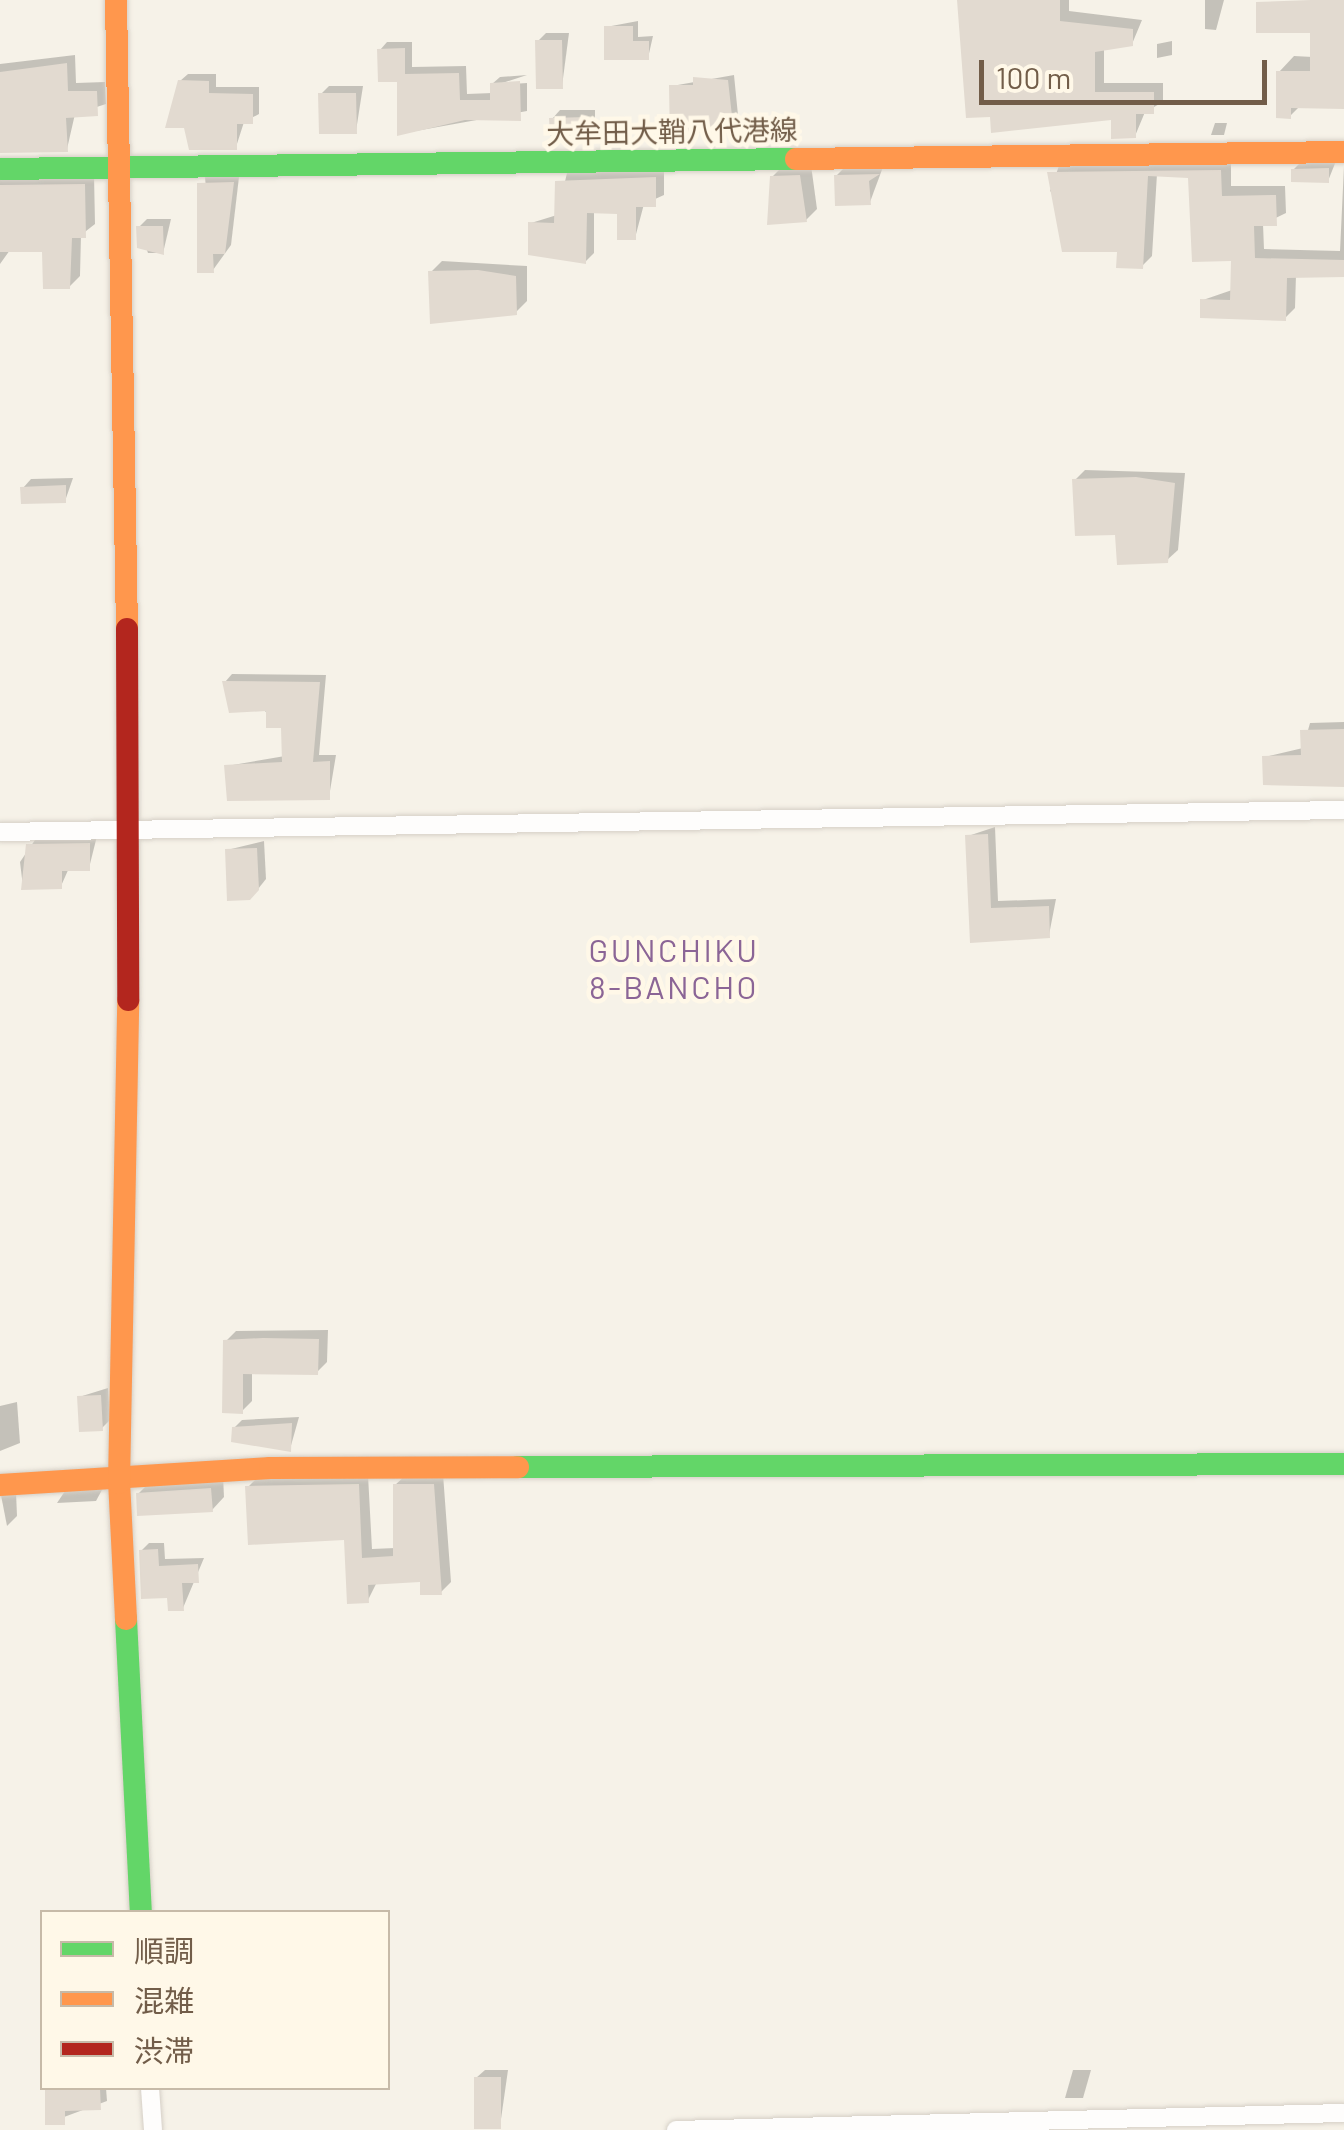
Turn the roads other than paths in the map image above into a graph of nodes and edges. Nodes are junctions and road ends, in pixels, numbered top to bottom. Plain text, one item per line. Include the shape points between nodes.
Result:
1 (116, 0) edge
2 (1344, 152) edge
3 (118, 168) junction
4 (0, 170) edge
5 (1344, 810) edge
6 (131, 829) junction
7 (0, 832) edge
8 (1344, 1464) edge
9 (119, 1483) junction
10 (0, 1485) edge
11 (141, 1910) edge
12 (150, 2090) edge
13 (1344, 2113) edge
14 (153, 2130) edge
15 (676, 2130) edge

1 - 3 street
2 - 3 street, 大牟田大鞘八代港線
3 - 4 street, 大牟田大鞘八代港線
3 - 6 street
5 - 6 street
6 - 7 street
6 - 9 street
8 - 9 street via 270,1468
9 - 10 street
9 - 11 street
12 - 14 street
13 - 15 street

